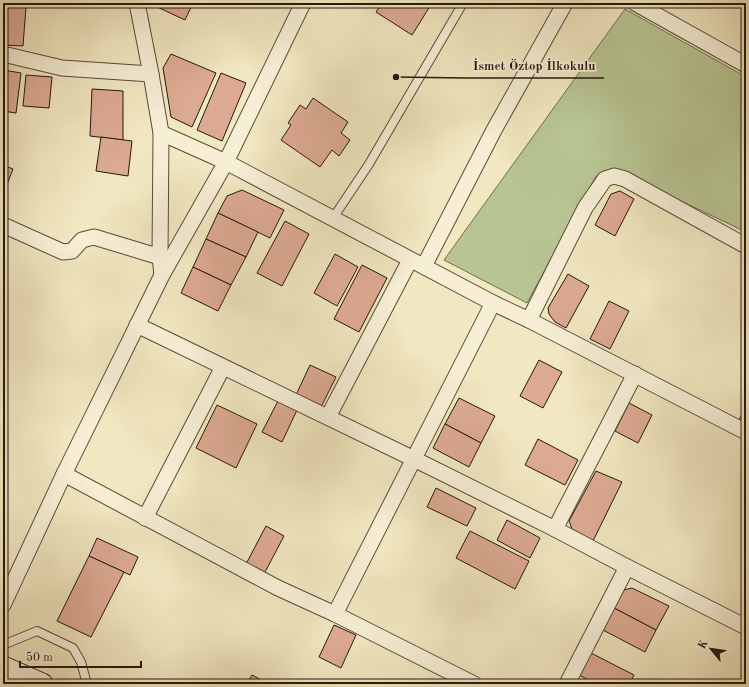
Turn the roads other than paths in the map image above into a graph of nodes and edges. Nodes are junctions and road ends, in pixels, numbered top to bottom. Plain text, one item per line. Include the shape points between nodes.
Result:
1 (137, 3) edge
2 (303, 3) edge
3 (463, 3) edge
4 (565, 3) edge
5 (635, 3) edge
6 (3, 54) edge
7 (746, 65) edge
8 (151, 74) junction
9 (161, 133) junction
10 (226, 162) junction
11 (333, 218) junction
12 (3, 225) edge
13 (746, 246) edge
14 (160, 257) junction
15 (410, 260) junction
16 (424, 266) junction
17 (162, 276) junction
18 (493, 303) junction
19 (529, 320) junction
20 (137, 325) junction
21 (223, 367) junction
22 (635, 374) junction
23 (328, 417) junction
24 (746, 432) edge
25 (414, 459) junction
26 (64, 474) junction
27 (145, 518) junction
28 (555, 529) junction
29 (627, 567) junction
30 (3, 605) edge
31 (335, 614) junction
32 (746, 627) edge
33 (3, 646) edge
34 (3, 666) edge
35 (42, 684) edge
36 (87, 684) edge
37 (474, 684) edge
38 (567, 684) edge

1 - 8 street
2 - 10 street
3 - 11 lane via 369,164
4 - 16 street via 494,130
5 - 7 street
6 - 8 street via 62,68
8 - 9 street
9 - 10 street
9 - 14 street
10 - 11 street
10 - 17 street
11 - 15 street
12 - 14 street via 63,252 72,251 82,240 94,237
13 - 19 street via 625,179 614,176 605,179 585,208
14 - 17 street
15 - 16 street
15 - 23 street
16 - 18 street
17 - 20 street
18 - 19 street
18 - 25 street
19 - 22 street
20 - 21 street
20 - 26 street
21 - 23 street
21 - 27 street
22 - 24 street
22 - 28 street
23 - 25 street
25 - 28 street
25 - 31 street
26 - 27 street
26 - 30 street
27 - 31 street via 278,588
28 - 29 street
29 - 32 street
29 - 38 street
31 - 37 street
33 - 36 lane via 37,631 73,648 81,662
34 - 35 main road

